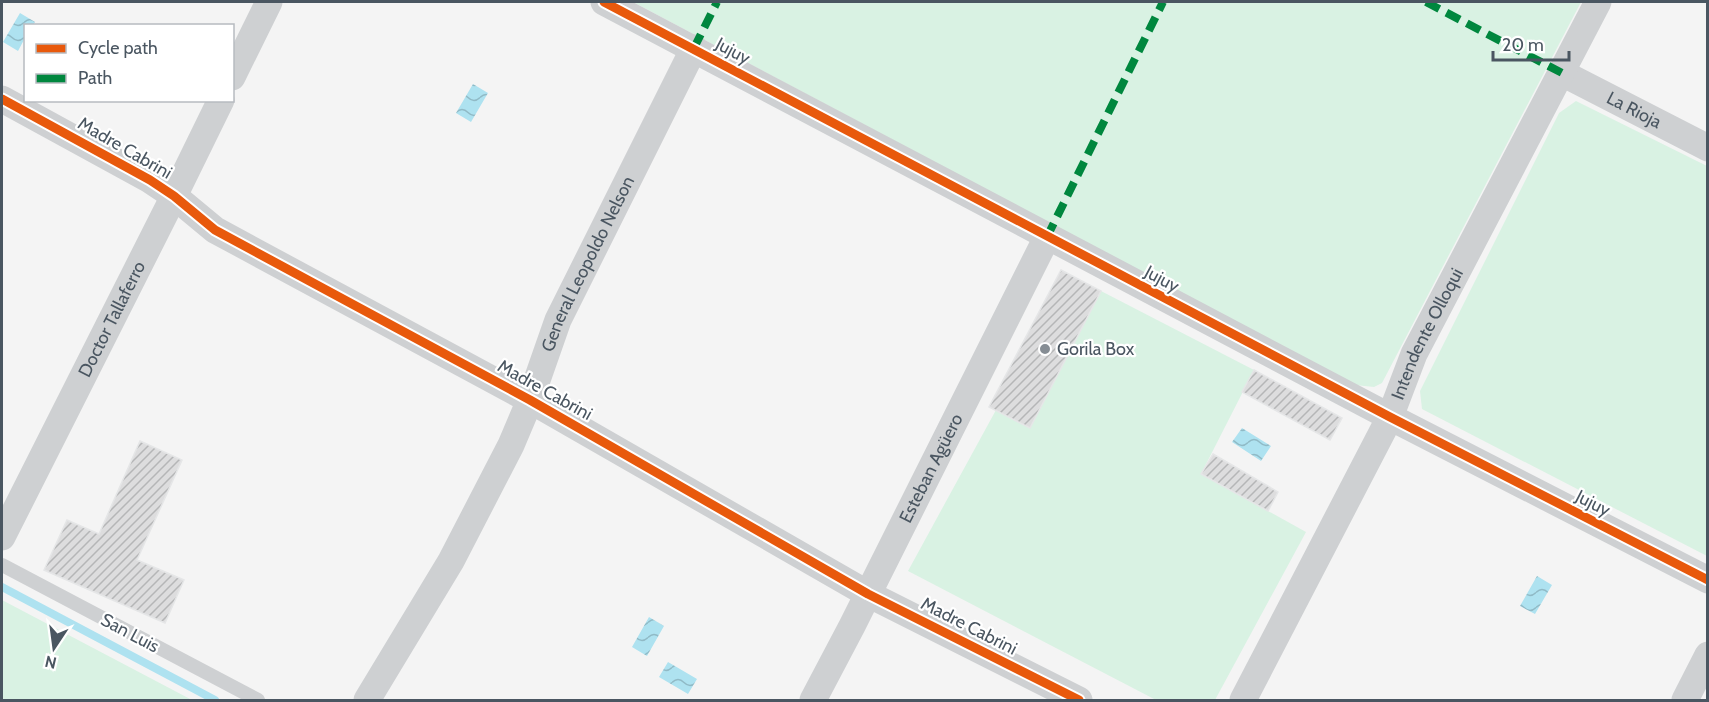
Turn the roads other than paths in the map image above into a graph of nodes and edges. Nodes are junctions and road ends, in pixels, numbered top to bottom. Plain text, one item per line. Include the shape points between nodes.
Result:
1 (269, 2) edge
2 (604, 2) edge
3 (1598, 2) edge
4 (694, 48) junction
5 (234, 73) edge
6 (1562, 73) junction
7 (2, 99) edge
8 (220, 102) edge
9 (1707, 148) edge
10 (174, 196) junction
11 (1047, 237) junction
12 (530, 400) junction
13 (1390, 417) junction
14 (2, 537) edge
15 (2, 565) edge
16 (1707, 580) edge
17 (868, 594) junction
18 (1707, 655) edge
19 (258, 700) edge
20 (367, 700) edge
21 (813, 700) edge
22 (1079, 700) edge
23 (1243, 700) edge
24 (1684, 700) edge

1 - 5 street
2 - 4 street, Jujuy
3 - 6 street, Intendente Olloqui
4 - 11 street, Jujuy
4 - 12 street, General Leopoldo Nelson via 558,320
6 - 9 street, La Rioja
6 - 13 street, Intendente Olloqui via 1414,354
7 - 10 street, Madre Cabrini
8 - 10 street, Doctor Tallaferro
10 - 12 street, Madre Cabrini via 214,230
10 - 14 street, Doctor Tallaferro
11 - 13 street, Jujuy
11 - 17 street, Esteban Agüero
12 - 17 street, Madre Cabrini
12 - 20 street, General Leopoldo Nelson via 511,446 451,561
13 - 16 street, Jujuy
13 - 23 street, Intendente Olloqui
15 - 19 lane, San Luis
17 - 21 street, Esteban Agüero
17 - 22 street, Madre Cabrini
18 - 24 street

